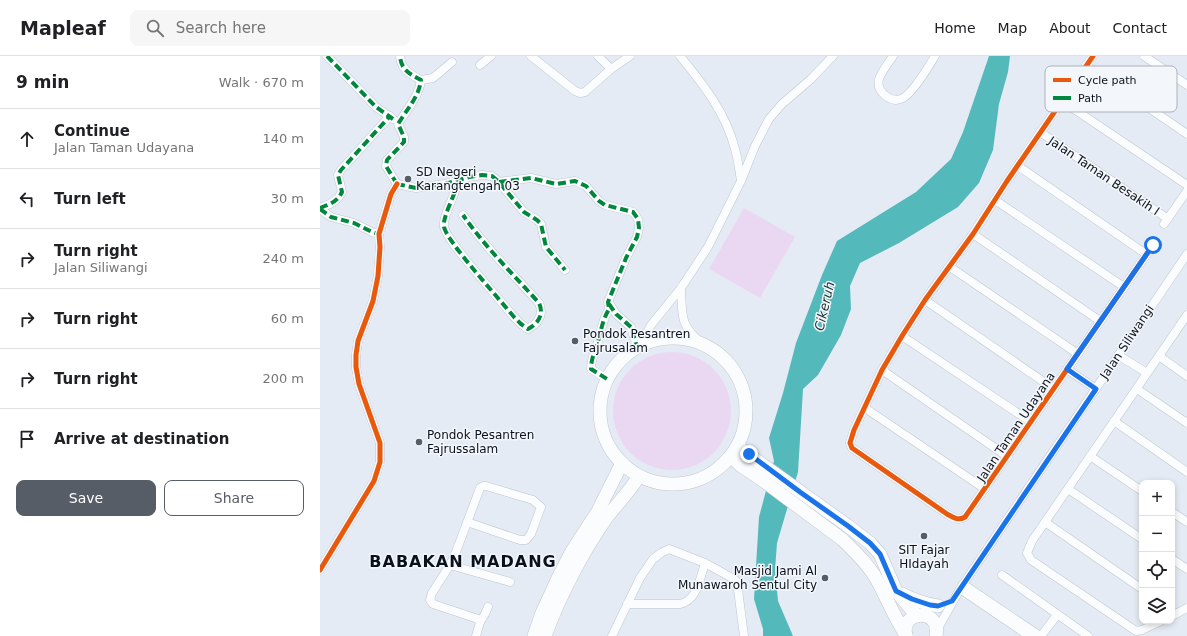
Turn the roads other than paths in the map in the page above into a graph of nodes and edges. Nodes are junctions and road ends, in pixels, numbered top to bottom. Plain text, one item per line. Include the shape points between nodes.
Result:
1 (327, 56) edge
2 (400, 56) edge
3 (492, 56) edge
4 (531, 56) edge
5 (598, 56) edge
6 (630, 56) edge
7 (680, 56) edge
8 (833, 56) edge
9 (893, 56) edge
10 (936, 56) edge
11 (1093, 56) edge
12 (1144, 56) edge
13 (452, 62) dead end
14 (480, 65) dead end
15 (1086, 65) edge
16 (1159, 66) edge
17 (611, 69) junction
18 (1177, 78) edge
19 (421, 80) junction
20 (1187, 85) edge
21 (1054, 112) edge
22 (1078, 112) edge
23 (1155, 112) edge
24 (390, 116) junction
25 (398, 124) junction
26 (1040, 132) junction
27 (1187, 134) edge
28 (1018, 166) junction
29 (741, 180) junction
30 (458, 181) junction
31 (499, 182) junction
32 (396, 184) junction
33 (1187, 185) edge
34 (1187, 192) edge
35 (995, 200) junction
36 (320, 208) edge
37 (463, 215) dead end
38 (379, 234) junction
39 (973, 234) junction
40 (1153, 245) dead end
41 (1146, 254) junction
42 (1187, 254) edge
43 (950, 266) junction
44 (565, 270) dead end
45 (1124, 287) junction
46 (681, 288) junction
47 (925, 300) junction
48 (608, 302) junction
49 (1187, 315) edge
50 (1100, 322) junction
51 (1184, 324) edge
52 (902, 336) junction
53 (704, 345) junction
54 (638, 347) junction
55 (1078, 354) junction
56 (1118, 355) junction
57 (1159, 356) junction
58 (1067, 369) junction
59 (882, 370) junction
60 (1147, 373) junction
61 (1187, 376) edge
62 (607, 379) junction
63 (1137, 388) junction
64 (1054, 389) junction
65 (1096, 389) junction
66 (865, 408) junction
67 (1114, 421) junction
68 (1031, 422) junction
69 (1187, 422) edge
70 (735, 452) junction
71 (1008, 456) junction
72 (1090, 456) junction
73 (622, 464) junction
74 (1187, 472) edge
75 (639, 476) junction
76 (985, 489) junction
77 (1068, 489) junction
78 (1139, 489) edge
79 (797, 498) junction
80 (1175, 514) edge
81 (467, 522) junction
82 (1045, 522) junction
83 (1187, 522) edge
84 (1139, 537) edge
85 (1175, 561) edge
86 (705, 563) junction
87 (450, 565) junction
88 (1187, 569) edge
89 (320, 570) edge
90 (1002, 575) dead end
91 (510, 582) dead end
92 (961, 586) junction
93 (1141, 588) edge
94 (896, 591) junction
95 (952, 601) junction
96 (627, 604) junction
97 (938, 606) junction
98 (488, 607) dead end
99 (1187, 608) edge
100 (1175, 613) edge
101 (920, 615) junction
102 (1057, 615) junction
103 (1009, 619) junction
104 (480, 622) junction
105 (1155, 624) edge
106 (936, 633) edge
107 (906, 635) edge
108 (476, 636) edge
109 (534, 636) edge
110 (545, 636) edge
111 (612, 636) edge
112 (744, 636) edge
113 (1029, 636) edge
114 (1041, 636) edge
115 (1088, 636) edge

1 - 24 street via 376,108
2 - 19 street via 405,71
3 - 14 street
4 - 17 street via 580,93 585,92
5 - 17 street
6 - 17 street
7 - 29 street via 713,99 726,123 735,149
8 - 29 street via 776,110 754,146
9 - 10 street via 878,79 881,92 891,100 905,98
11 - 15 street
12 - 16 street
13 - 19 street via 433,78
18 - 20 street
19 - 25 street via 413,102
21 - 26 street
22 - 33 street
23 - 27 street
24 - 25 street
24 - 36 street via 341,170 338,175 342,192 339,198
25 - 32 street via 404,139 386,162
26 - 28 street
26 - 34 street, Jalan Taman Besakih I via 1166,222
28 - 35 street
28 - 41 street
29 - 46 street via 708,247
30 - 31 street via 469,177 492,176
30 - 32 street via 416,188
30 - 37 street via 445,217 444,227 448,236 514,317 528,329 534,326 542,310 539,302 496,258
31 - 44 street via 524,212 541,224 546,246
31 - 48 street via 531,178 556,184 576,181 586,186 605,205 633,212 638,219 637,237
32 - 38 street
35 - 39 street
35 - 45 street
36 - 38 street via 332,217
38 - 89 street via 374,301 358,341 356,366 359,384 380,442 380,462 374,481
39 - 43 street
39 - 50 street
40 - 41 street, Jalan Taman Udayana
41 - 45 street, Jalan Taman Udayana
42 - 56 street, Jalan Siliwangi
43 - 47 street
43 - 55 street
45 - 50 street, Jalan Taman Udayana
46 - 53 street via 686,328
46 - 54 street via 651,325
47 - 52 street
47 - 64 street
48 - 54 street via 616,314 631,327
48 - 62 street via 609,309 591,360 591,369
49 - 51 street
50 - 55 street, Jalan Taman Udayana
51 - 57 street
52 - 59 street
52 - 68 street
53 - 54 main road via 680,338 655,340
53 - 70 main road via 724,358 739,377 746,400 746,424
54 - 62 main road via 625,356
55 - 58 street, Jalan Taman Udayana
56 - 60 street
56 - 65 street, Jalan Siliwangi
57 - 60 street
57 - 61 street
58 - 64 street, Jalan Taman Udayana
58 - 65 street
59 - 66 street
59 - 71 street
60 - 63 street
62 - 73 main road via 601,397 600,415 603,432
63 - 67 street
63 - 69 street
64 - 68 street, Jalan Taman Udayana
65 - 92 street, Jalan Siliwangi
66 - 76 street
66 - 76 street, Jalan Taman Udayana via 852,434 852,448 904,485 955,519 967,515
67 - 72 street
67 - 74 street
68 - 71 street, Jalan Taman Udayana
70 - 75 main road via 717,471 699,481 679,485 658,483
70 - 79 main road
71 - 76 street, Jalan Taman Udayana
72 - 77 street
72 - 78 street
73 - 75 main road
73 - 109 main road via 598,511 560,574
75 - 110 main road via 586,550 552,615
77 - 82 street
77 - 84 street
79 - 94 main road via 848,526 870,543 883,559
79 - 107 main road via 862,560 877,580
80 - 83 street
81 - 81 street via 483,486 533,500 541,507 531,534 526,540
81 - 87 street
82 - 93 street
82 - 105 street via 1026,553 1031,560 1136,631
85 - 88 street
86 - 96 street via 694,594 688,601 680,604
86 - 96 street via 669,549 661,552 640,578
86 - 112 street via 737,582
87 - 91 street
87 - 104 street via 432,593 431,603 474,617
90 - 102 street
92 - 95 street, Jalan Siliwangi
92 - 103 street
94 - 97 main road via 912,599
94 - 101 main road
95 - 97 street
95 - 106 street, Jalan Siliwangi
96 - 111 street
97 - 101 street
98 - 104 street
99 - 100 street
101 - 106 main road via 932,619
101 - 107 main road via 907,623
102 - 114 street
102 - 115 street
103 - 113 street
103 - 114 street
104 - 108 street

